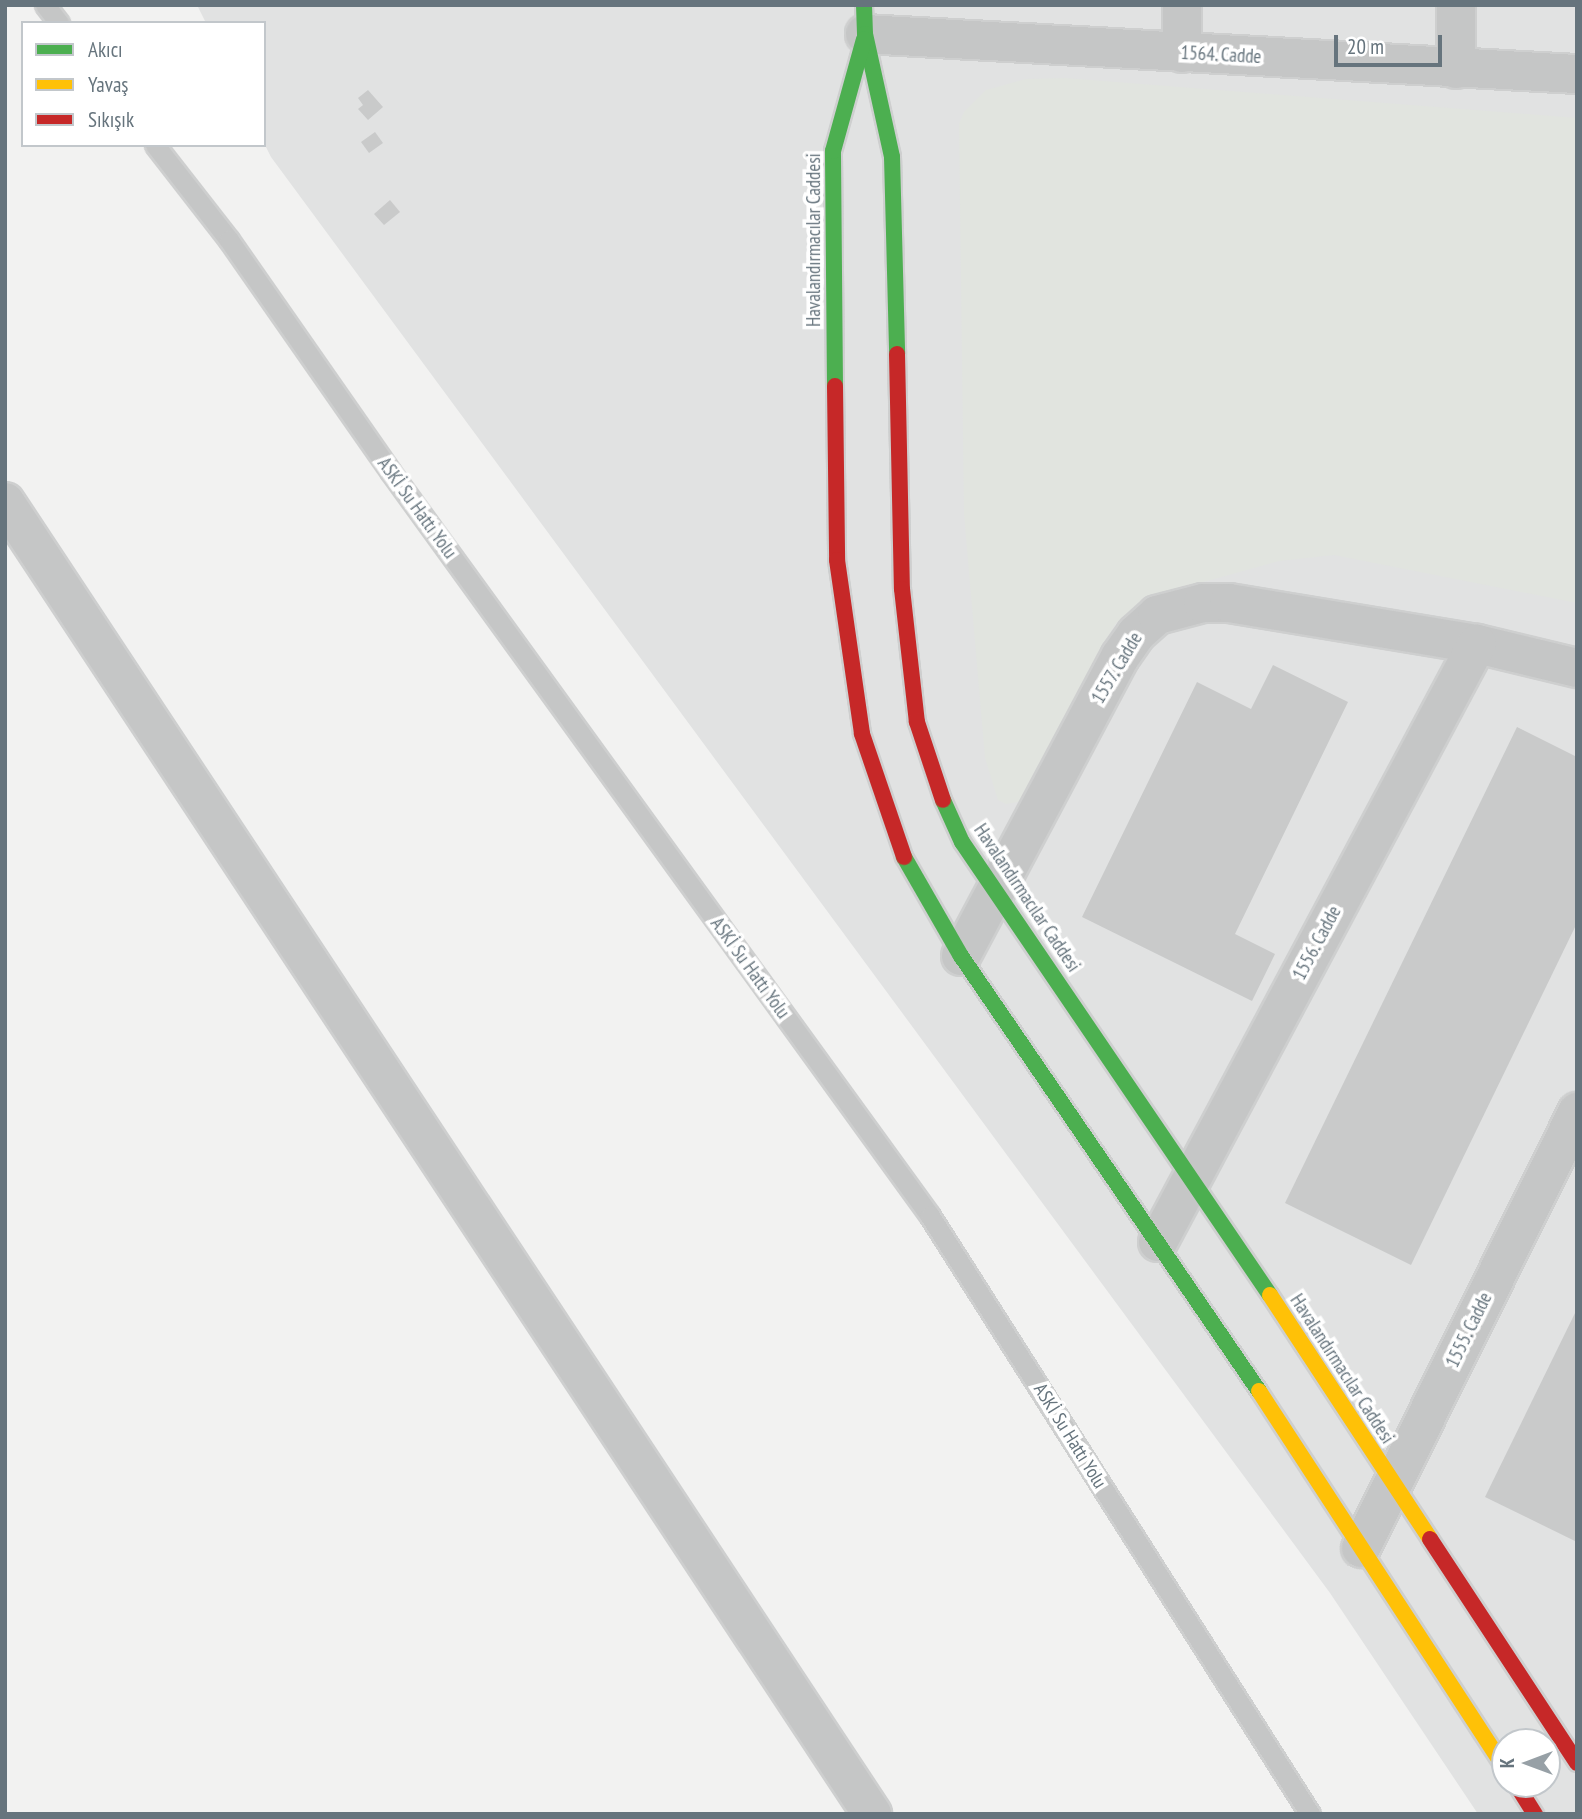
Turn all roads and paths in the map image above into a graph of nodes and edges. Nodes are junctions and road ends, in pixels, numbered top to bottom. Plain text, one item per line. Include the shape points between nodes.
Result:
1 (45, 5) edge
2 (1182, 5) edge
3 (1456, 5) edge
4 (865, 20) edge
5 (57, 21) edge
6 (1182, 53) junction
7 (1456, 69) junction
8 (1577, 74) edge
9 (157, 147) edge
10 (5, 502) edge
11 (1477, 644) junction
12 (1577, 668) edge
13 (995, 891) junction
14 (961, 956) junction
15 (1577, 1112) edge
16 (1193, 1177) junction
17 (1158, 1242) junction
18 (1392, 1485) junction
19 (1361, 1548) junction
20 (1491, 1747) edge
21 (1577, 1763) edge
22 (1525, 1798) edge
23 (872, 1814) edge
24 (1310, 1814) edge
25 (1535, 1814) edge

1 - 5 lane
2 - 6 street
3 - 7 street
4 - 6 street, 1564. Cadde
4 - 13 street, Havalandırmacılar Caddesi via 892,157 902,589 917,722 962,842
4 - 14 street, Havalandırmacılar Caddesi via 834,151 836,508 844,629 862,734 892,829 911,872
6 - 7 street, 1564. Cadde
7 - 8 street, 1564. Cadde
9 - 24 lane, ASKİ Su Hattı Yolu via 229,240 930,1216
10 - 23 street
11 - 12 street, 1557. Cadde
11 - 13 street, 1557. Cadde via 1229,603 1203,603 1157,615 1120,657
11 - 16 street, 1556. Cadde
13 - 14 street, 1557. Cadde
13 - 16 street, Havalandırmacılar Caddesi
14 - 17 street, Havalandırmacılar Caddesi
15 - 18 street, 1555. Cadde
16 - 17 street, 1556. Cadde
16 - 18 street, Havalandırmacılar Caddesi
17 - 19 street, Havalandırmacılar Caddesi
18 - 19 street, 1555. Cadde
18 - 21 street, Havalandırmacılar Caddesi
19 - 20 street, Havalandırmacılar Caddesi
22 - 25 street

